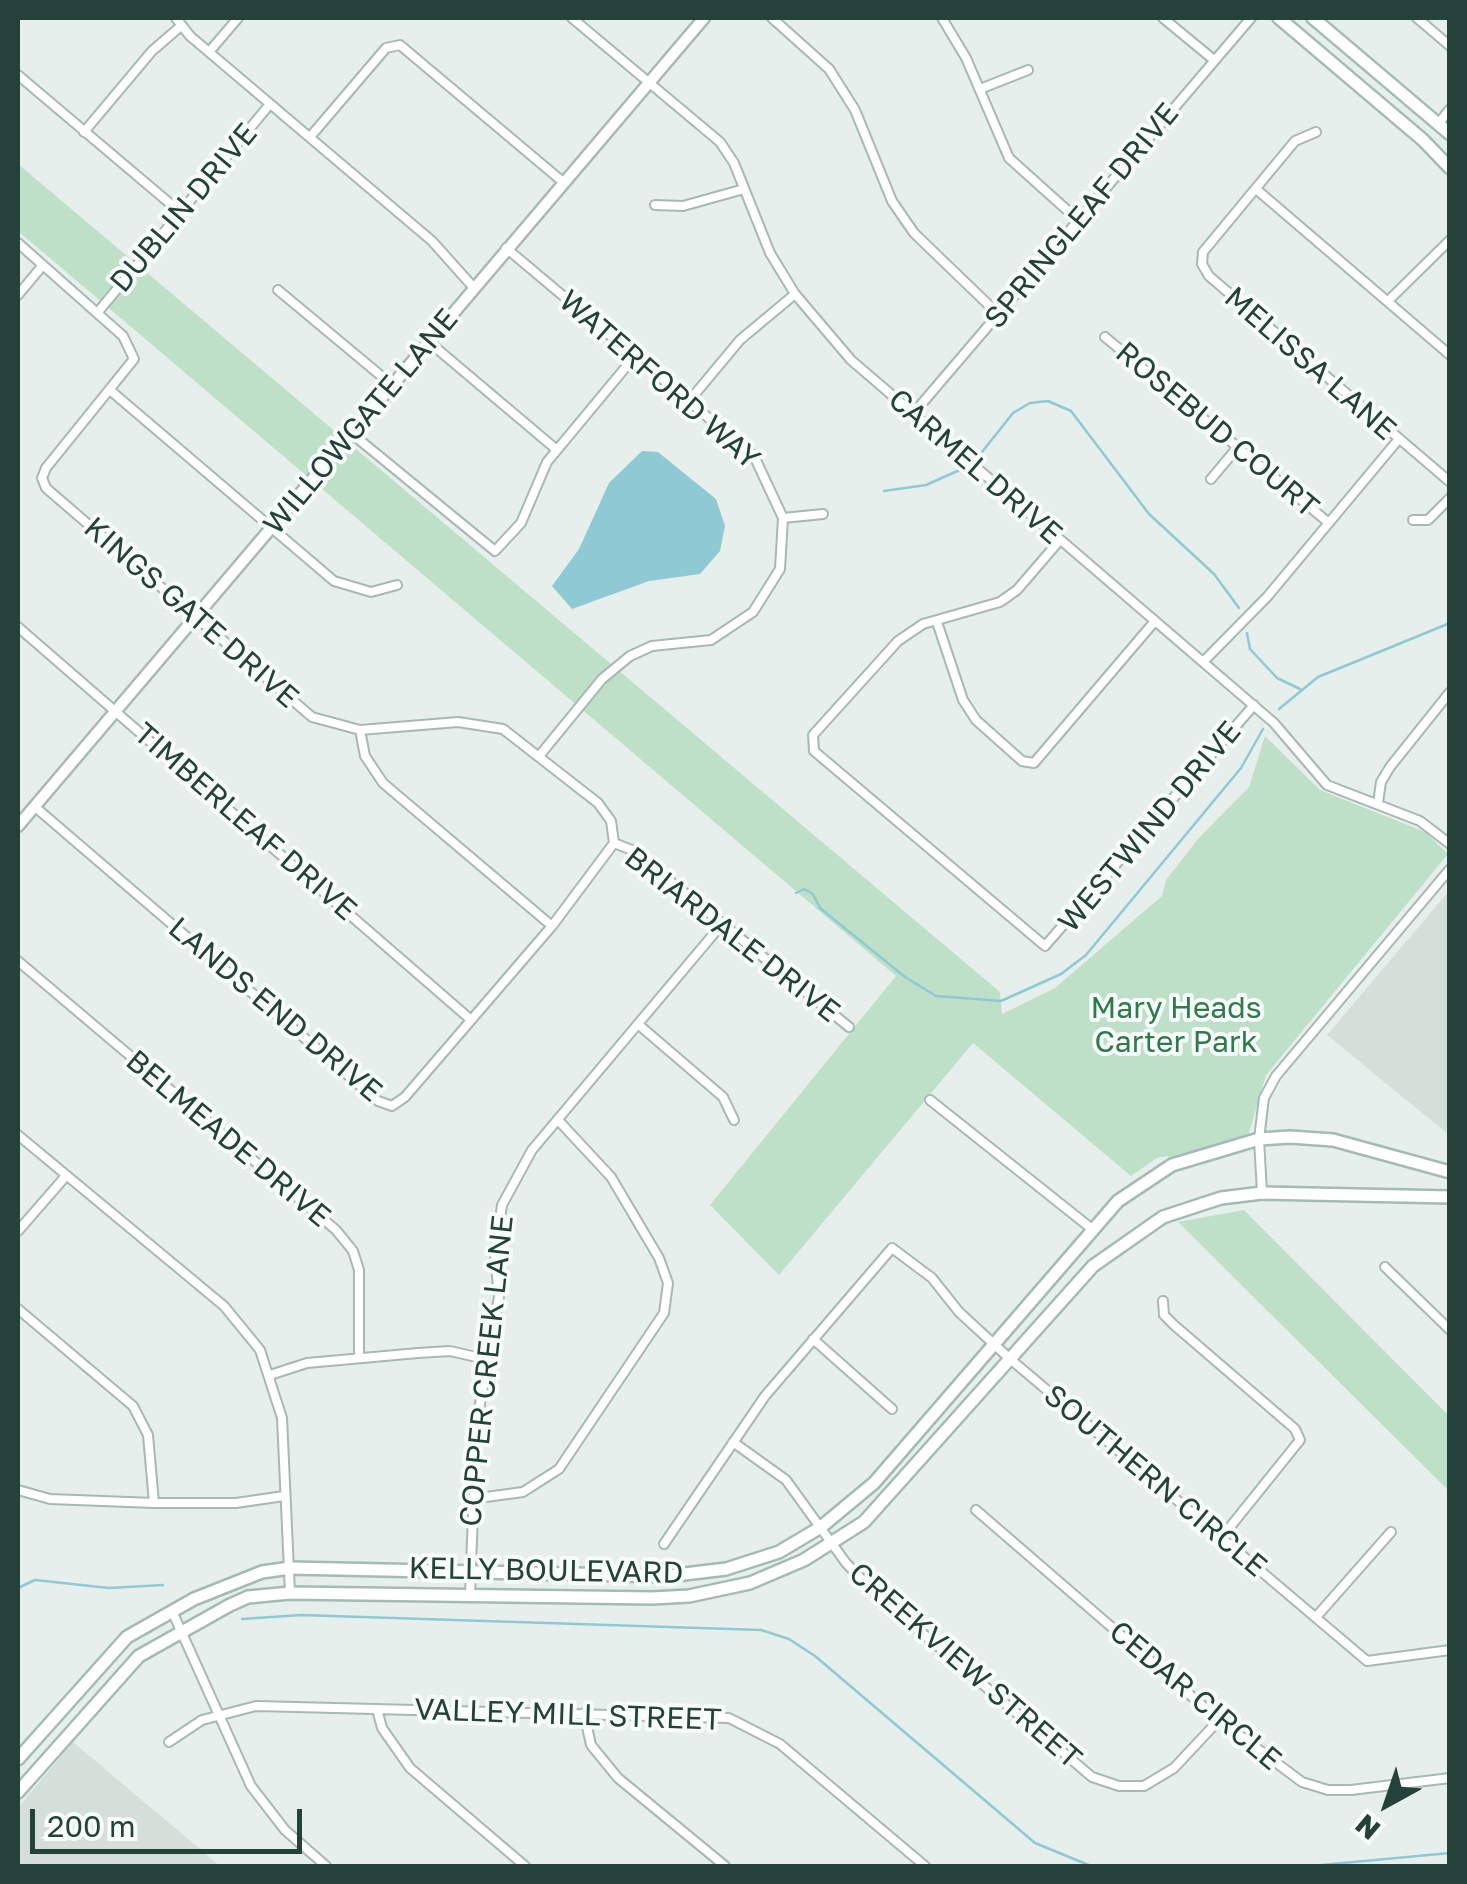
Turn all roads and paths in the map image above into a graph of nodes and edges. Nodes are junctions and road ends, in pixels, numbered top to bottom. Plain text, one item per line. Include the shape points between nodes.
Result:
1 (238, 18) edge
2 (572, 18) edge
3 (704, 18) edge
4 (772, 18) edge
5 (942, 18) edge
6 (1163, 18) edge
7 (1251, 18) edge
8 (1279, 18) edge
9 (1313, 18) edge
10 (1417, 18) edge
11 (178, 22) edge
12 (1450, 46) edge
13 (209, 52) junction
14 (1214, 60) junction
15 (1028, 70) dead end
16 (18, 75) edge
17 (649, 82) junction
18 (980, 89) junction
19 (270, 104) junction
20 (1450, 109) edge
21 (1439, 123) junction
22 (84, 132) junction
23 (1316, 132) dead end
24 (1450, 134) edge
25 (310, 137) junction
26 (1450, 168) edge
27 (563, 182) junction
28 (744, 188) junction
29 (1256, 189) junction
30 (655, 205) dead end
31 (180, 212) junction
32 (1078, 220) junction
33 (1450, 240) edge
34 (18, 243) edge
35 (506, 248) junction
36 (43, 265) junction
37 (474, 288) junction
38 (278, 290) dead end
39 (795, 294) junction
40 (18, 295) edge
41 (1388, 301) junction
42 (98, 312) junction
43 (998, 314) junction
44 (1105, 337) dead end
45 (429, 342) junction
46 (1450, 355) edge
47 (635, 356) junction
48 (392, 385) junction
49 (111, 391) junction
50 (690, 400) junction
51 (913, 414) junction
52 (351, 433) junction
53 (1398, 440) junction
54 (1237, 448) junction
55 (557, 450) junction
56 (1211, 479) dead end
57 (1450, 482) edge
58 (1450, 498) edge
59 (823, 514) dead end
60 (783, 518) junction
61 (1413, 520) dead end
62 (1329, 523) junction
63 (272, 529) junction
64 (1060, 540) junction
65 (397, 585) dead end
66 (194, 614) junction
67 (1155, 621) junction
68 (938, 622) junction
69 (18, 627) edge
70 (1204, 662) junction
71 (1450, 692) edge
72 (1254, 705) junction
73 (114, 708) junction
74 (360, 730) junction
75 (540, 755) junction
76 (1378, 803) junction
77 (34, 806) junction
78 (18, 826) edge
79 (614, 843) junction
80 (1450, 844) edge
81 (1450, 869) edge
82 (722, 924) junction
83 (552, 926) junction
84 (18, 962) edge
85 (470, 1019) junction
86 (639, 1024) junction
87 (849, 1027) dead end
88 (930, 1100) dead end
89 (558, 1120) junction
90 (734, 1120) dead end
91 (18, 1134) edge
92 (1258, 1139) junction
93 (1450, 1172) edge
94 (65, 1176) junction
95 (1262, 1193) junction
96 (1450, 1197) edge
97 (1092, 1229) junction
98 (18, 1232) edge
99 (1385, 1266) dead end
100 (1163, 1301) dead end
101 (18, 1309) edge
102 (1450, 1330) edge
103 (813, 1339) junction
104 (993, 1344) junction
105 (360, 1358) junction
106 (1009, 1358) junction
107 (485, 1359) junction
108 (270, 1375) junction
109 (892, 1409) dead end
110 (733, 1442) junction
111 (18, 1490) edge
112 (284, 1496) junction
113 (471, 1499) junction
114 (154, 1503) junction
115 (976, 1510) dead end
116 (821, 1528) junction
117 (1391, 1532) dead end
118 (1222, 1537) junction
119 (664, 1544) dead end
120 (832, 1544) junction
121 (290, 1568) junction
122 (470, 1570) junction
123 (290, 1593) junction
124 (470, 1596) junction
125 (172, 1611) junction
126 (1316, 1617) junction
127 (181, 1628) junction
128 (1450, 1650) edge
129 (378, 1710) junction
130 (584, 1713) junction
131 (220, 1714) junction
132 (1219, 1720) junction
133 (169, 1742) dead end
134 (18, 1760) edge
135 (1450, 1778) edge
136 (18, 1792) edge
137 (326, 1866) edge
138 (525, 1866) edge
139 (725, 1866) edge
140 (924, 1866) edge

1 - 13 street
2 - 17 street, CARMEL DRIVE
3 - 17 street, WILLOWGATE LANE
4 - 43 street via 829,69 914,233
5 - 18 street
6 - 14 street
7 - 14 street, SPRINGLEAF DRIVE
8 - 26 main road
9 - 21 main road
10 - 12 street
11 - 13 street
11 - 22 street
13 - 19 street
14 - 32 street, SPRINGLEAF DRIVE
15 - 18 street
16 - 22 street
17 - 27 street, WILLOWGATE LANE
17 - 28 street, CARMEL DRIVE via 720,142
18 - 32 street via 1010,158
19 - 25 street
19 - 31 street, DUBLIN DRIVE
20 - 21 street
21 - 24 main road
22 - 31 street
23 - 29 street, MELISSA LANE via 1295,141
25 - 27 street via 386,48 400,45
25 - 37 street via 432,241
27 - 35 street, WILLOWGATE LANE
28 - 30 street via 683,206
28 - 39 street, CARMEL DRIVE
29 - 41 street
29 - 53 street, MELISSA LANE via 1203,252 1206,272
31 - 42 street, DUBLIN DRIVE
32 - 43 street, SPRINGLEAF DRIVE
33 - 41 street
34 - 36 street, KINGS GATE DRIVE
35 - 37 street, WILLOWGATE LANE
35 - 47 street, WATERFORD WAY
36 - 40 street
36 - 42 street, KINGS GATE DRIVE
37 - 45 street, WILLOWGATE LANE
38 - 48 street
39 - 50 street via 740,340
39 - 51 street, CARMEL DRIVE via 851,360
41 - 46 street
42 - 49 street, KINGS GATE DRIVE via 123,336 134,359
43 - 51 street, SPRINGLEAF DRIVE
44 - 54 street, ROSEBUD COURT
45 - 48 street, WILLOWGATE LANE
45 - 55 street
47 - 50 street, WATERFORD WAY
47 - 55 street
48 - 52 street, WILLOWGATE LANE
49 - 63 street
49 - 66 street, KINGS GATE DRIVE via 42,478
50 - 60 street, WATERFORD WAY via 754,456
51 - 64 street, CARMEL DRIVE
52 - 55 street via 495,551 521,523
52 - 63 street, WILLOWGATE LANE
53 - 57 street, MELISSA LANE
53 - 62 street
54 - 56 street
54 - 62 street, ROSEBUD COURT
58 - 61 street via 1428,520
59 - 60 street
60 - 75 street, WATERFORD WAY via 780,569 753,612 712,640 652,646 630,656 602,679
62 - 70 street
63 - 65 street via 334,582 371,592
63 - 66 street, WILLOWGATE LANE
64 - 67 street, CARMEL DRIVE
64 - 68 street via 1000,602
66 - 73 street, WILLOWGATE LANE
66 - 74 street, KINGS GATE DRIVE via 312,717
67 - 68 street via 1034,763 976,720
67 - 70 street, CARMEL DRIVE
68 - 72 street, WESTWIND DRIVE via 898,641 811,744 1045,946
69 - 73 street, TIMBERLEAF DRIVE
70 - 72 street, CARMEL DRIVE
71 - 76 street via 1390,767
72 - 76 street, CARMEL DRIVE via 1327,785
73 - 77 street, WILLOWGATE LANE
73 - 85 street, TIMBERLEAF DRIVE
74 - 75 street, KINGS GATE DRIVE via 481,722
74 - 83 street via 365,756 383,782
75 - 79 street, KINGS GATE DRIVE via 598,803 611,821
76 - 80 street, CARMEL DRIVE via 1420,820
77 - 78 street, WILLOWGATE LANE
77 - 85 street, LANDS END DRIVE via 378,1101 392,1106 405,1097
79 - 82 street, BRIARDALE DRIVE via 632,850
79 - 83 street, LANDS END DRIVE
81 - 92 street via 1276,1076 1264,1098
82 - 86 street, COPPER CREEK LANE
82 - 87 street, BRIARDALE DRIVE
83 - 85 street, LANDS END DRIVE
84 - 105 street, BELMEADE DRIVE via 336,1230 360,1270
86 - 89 street, COPPER CREEK LANE
86 - 90 street via 723,1096
88 - 97 street
89 - 107 street, COPPER CREEK LANE via 520,1166 502,1205 495,1255 499,1297
89 - 113 street via 612,1177 659,1258 668,1283 664,1313 559,1468 523,1492
91 - 94 street
92 - 93 main road, KELLY BOULEVARD via 1334,1140
92 - 95 street
92 - 97 main road, KELLY BOULEVARD via 1154,1173
94 - 98 street
94 - 108 street via 224,1306 260,1350
95 - 96 main road, KELLY BOULEVARD
95 - 106 main road, KELLY BOULEVARD via 1193,1205 1142,1229 1094,1266
97 - 104 main road, KELLY BOULEVARD
99 - 102 street
100 - 118 street via 1164,1315 1300,1440
101 - 114 street via 133,1406 148,1435
103 - 104 street, SOUTHERN CIRCLE via 892,1248
103 - 109 street
103 - 110 street
104 - 106 street, SOUTHERN CIRCLE
104 - 116 main road, KELLY BOULEVARD via 874,1483
105 - 107 street via 450,1351
105 - 108 street
106 - 118 street, SOUTHERN CIRCLE
106 - 120 main road, KELLY BOULEVARD via 889,1498
107 - 113 street, COPPER CREEK LANE
108 - 112 street via 282,1418
110 - 116 street, CREEKVIEW STREET via 786,1480
110 - 119 street
111 - 114 street via 50,1499
112 - 114 street
112 - 121 street
113 - 122 street, COPPER CREEK LANE
115 - 132 street, CEDAR CIRCLE
116 - 120 street, CREEKVIEW STREET
116 - 122 main road, KELLY BOULEVARD via 779,1552 696,1573
117 - 126 street
118 - 126 street, SOUTHERN CIRCLE
120 - 124 main road, KELLY BOULEVARD via 750,1583 689,1596
120 - 132 street, CREEKVIEW STREET via 876,1593 1102,1782 1132,1788 1161,1778
121 - 122 main road, KELLY BOULEVARD
121 - 123 street
121 - 125 main road, KELLY BOULEVARD via 235,1581
122 - 124 street, COPPER CREEK LANE
123 - 124 main road, KELLY BOULEVARD
123 - 127 main road, KELLY BOULEVARD via 248,1597
125 - 127 street
125 - 134 main road, KELLY BOULEVARD via 111,1652
126 - 128 street, SOUTHERN CIRCLE via 1367,1661
127 - 131 street
127 - 136 main road, KELLY BOULEVARD via 132,1662
129 - 130 street, VALLEY MILL STREET
129 - 131 street, VALLEY MILL STREET via 256,1706
129 - 138 street via 382,1728 410,1768
130 - 139 street via 592,1745 618,1778
130 - 140 street, VALLEY MILL STREET via 712,1716 748,1724
131 - 133 street, VALLEY MILL STREET
131 - 137 street via 266,1809
132 - 135 street, CEDAR CIRCLE via 1284,1772 1328,1790

